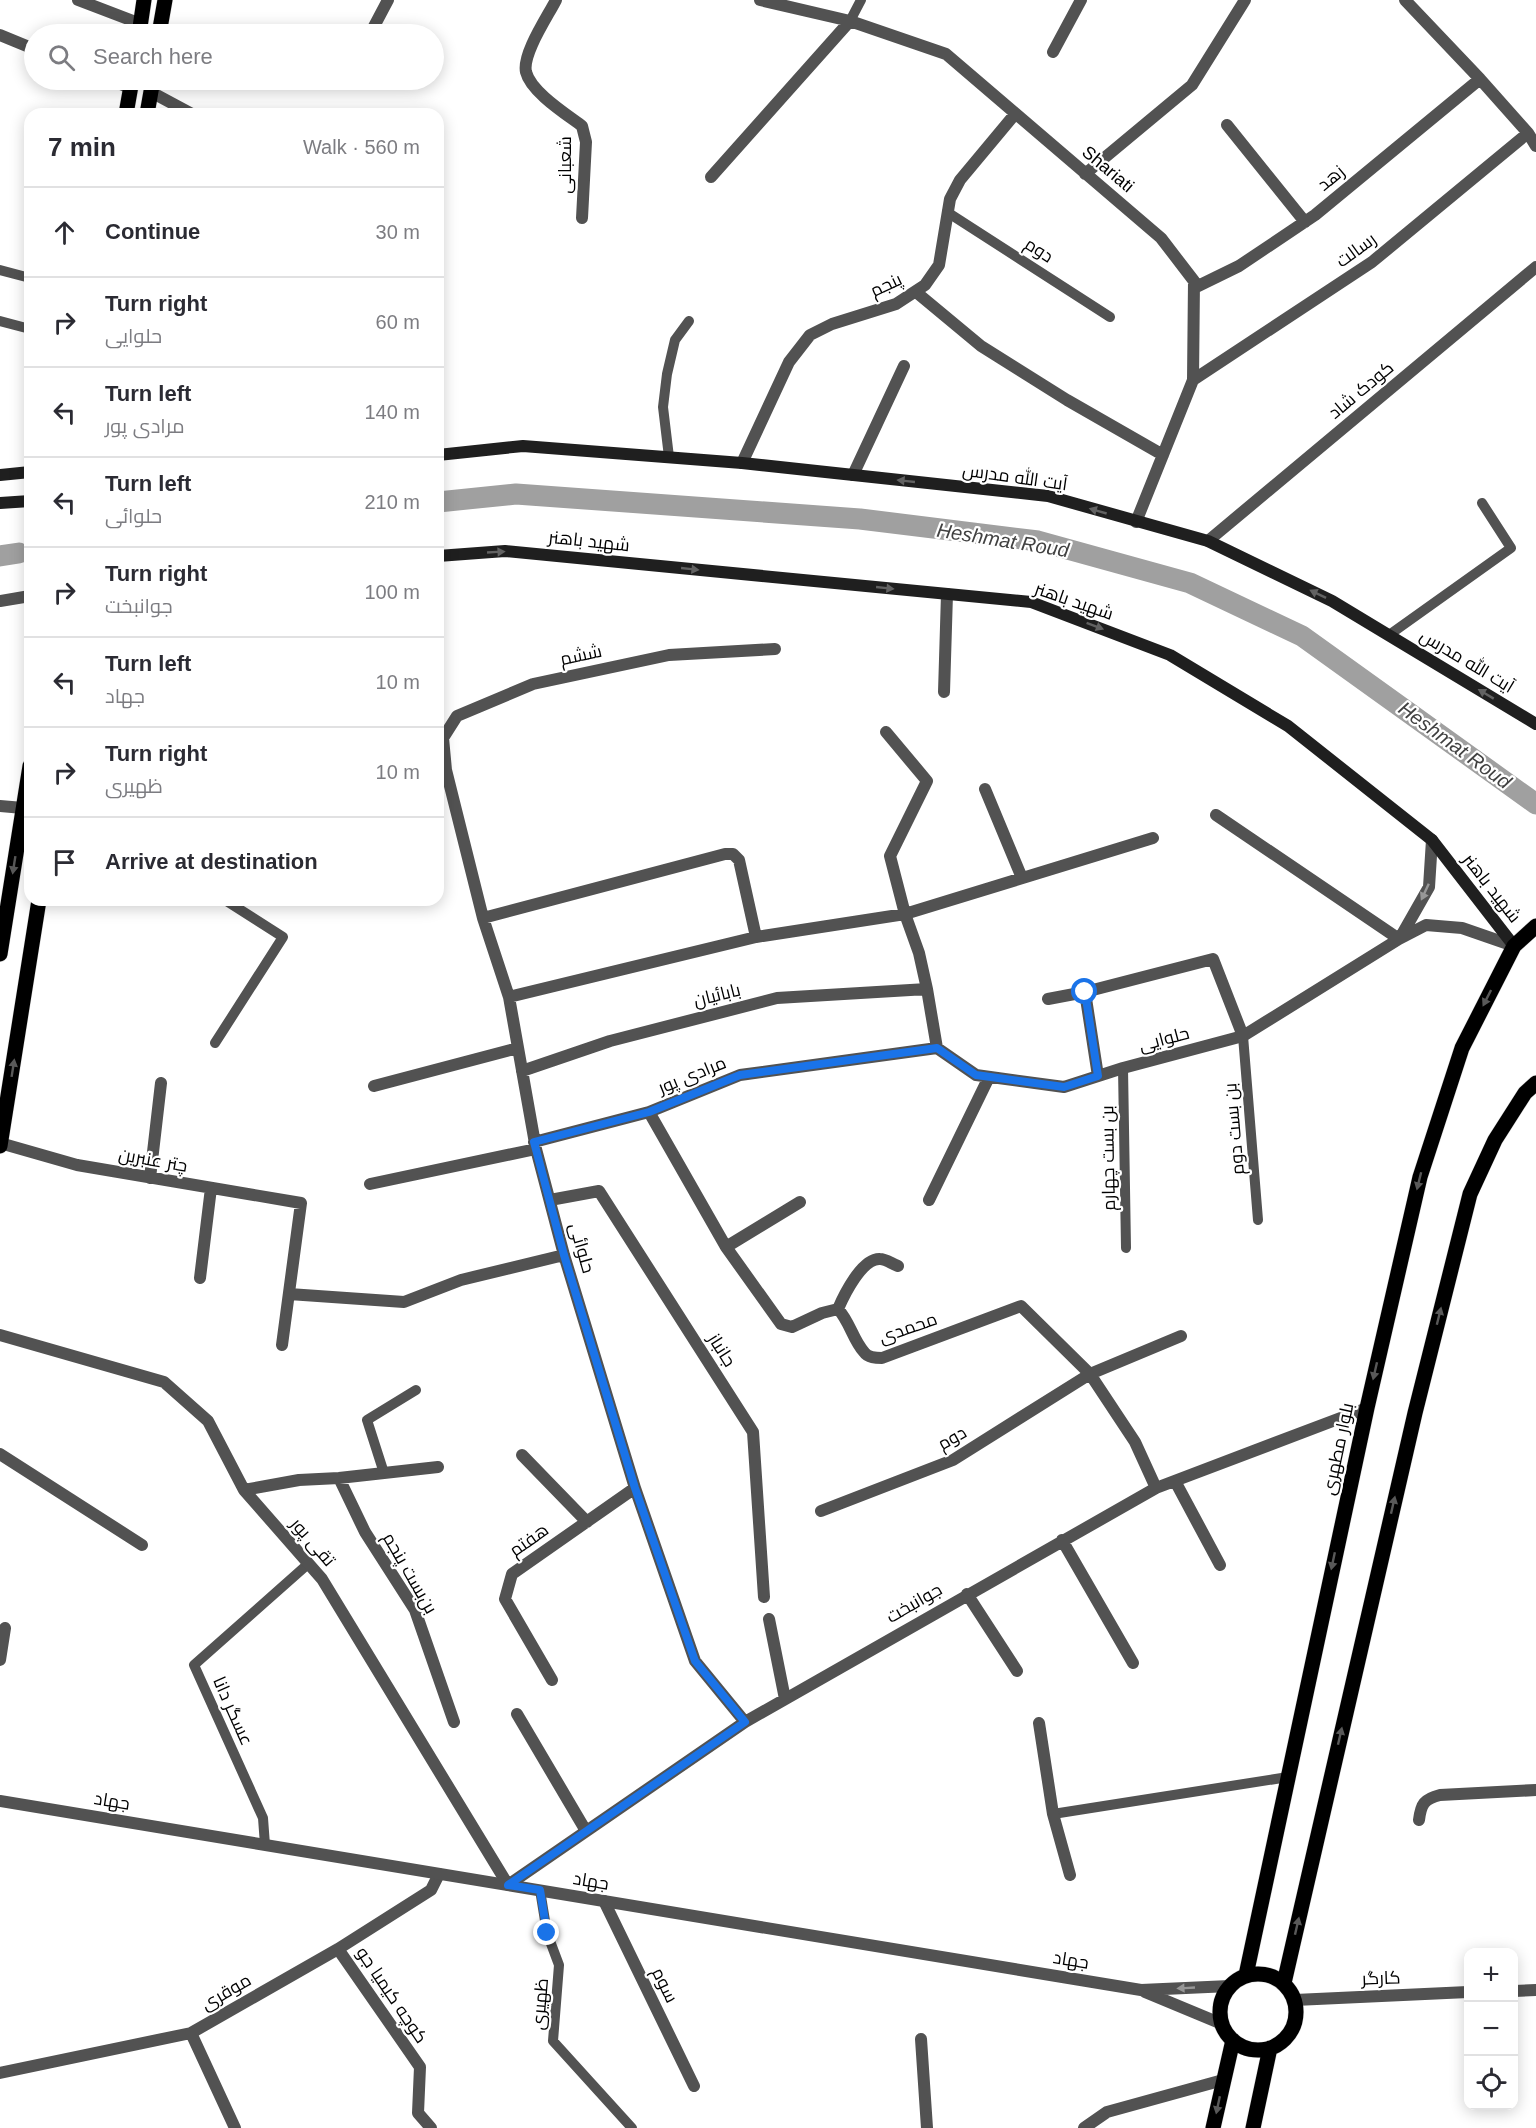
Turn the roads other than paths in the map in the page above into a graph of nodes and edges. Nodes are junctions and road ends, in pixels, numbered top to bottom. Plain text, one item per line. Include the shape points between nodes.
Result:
1 (78, 0) edge
2 (144, 0) edge
3 (165, 0) edge
4 (388, 0) edge
5 (556, 0) edge
6 (760, 0) edge
7 (861, 0) edge
8 (1081, 0) edge
9 (1245, 0) edge
10 (1405, 0) edge
11 (850, 21) junction
12 (129, 24) edge
13 (141, 24) edge
14 (161, 24) edge
15 (375, 24) edge
16 (0, 35) edge
17 (24, 45) edge
18 (1053, 52) dead end
19 (1480, 79) junction
20 (130, 90) edge
21 (151, 90) edge
22 (158, 90) edge
23 (127, 108) edge
24 (148, 108) edge
25 (183, 108) edge
26 (1015, 114) junction
27 (1227, 125) dead end
28 (1528, 134) junction
29 (1536, 146) edge
30 (1085, 174) junction
31 (711, 177) dead end
32 (947, 212) junction
33 (582, 218) dead end
34 (1305, 222) junction
35 (1536, 267) edge
36 (0, 270) edge
37 (24, 276) edge
38 (1194, 288) junction
39 (916, 292) junction
40 (1110, 317) dead end
41 (0, 321) edge
42 (690, 321) dead end
43 (24, 327) edge
44 (904, 366) dead end
45 (1193, 380) junction
46 (444, 454) edge
47 (1163, 455) junction
48 (669, 457) junction
49 (742, 463) junction
50 (24, 473) edge
51 (0, 475) edge
52 (853, 475) junction
53 (24, 501) edge
54 (0, 503) edge
55 (1482, 503) dead end
56 (1136, 522) junction
57 (1208, 541) junction
58 (444, 556) edge
59 (947, 594) junction
60 (24, 597) edge
61 (0, 601) edge
62 (1389, 635) junction
63 (776, 648) dead end
64 (944, 692) dead end
65 (1536, 724) edge
66 (886, 732) dead end
67 (444, 737) edge
68 (444, 779) edge
69 (985, 789) dead end
70 (24, 802) edge
71 (0, 806) edge
72 (23, 808) junction
73 (1216, 815) dead end
74 (1153, 838) dead end
75 (1432, 840) junction
76 (1022, 878) junction
77 (38, 906) edge
78 (234, 906) edge
79 (905, 914) junction
80 (483, 918) junction
81 (1536, 926) edge
82 (756, 937) junction
83 (1399, 939) junction
84 (1514, 946) junction
85 (0, 954) edge
86 (927, 989) junction
87 (1085, 992) junction
88 (509, 997) junction
89 (1048, 999) dead end
90 (1243, 1036) junction
91 (215, 1043) dead end
92 (518, 1048) junction
93 (937, 1048) junction
94 (1123, 1068) junction
95 (522, 1071) junction
96 (1098, 1076) junction
97 (989, 1077) junction
98 (162, 1083) dead end
99 (1536, 1083) edge
100 (374, 1086) dead end
101 (649, 1112) junction
102 (0, 1145) edge
103 (535, 1145) junction
104 (150, 1178) junction
105 (370, 1184) dead end
106 (211, 1188) junction
107 (550, 1200) junction
108 (929, 1200) dead end
109 (800, 1202) dead end
110 (1258, 1220) dead end
111 (726, 1247) junction
112 (1126, 1248) dead end
113 (564, 1255) junction
114 (898, 1266) dead end
115 (200, 1278) dead end
116 (289, 1294) junction
117 (838, 1309) junction
118 (0, 1335) edge
119 (1181, 1336) dead end
120 (282, 1345) dead end
121 (1090, 1374) junction
122 (416, 1390) dead end
123 (1367, 1408) junction
124 (0, 1454) edge
125 (522, 1455) dead end
126 (438, 1467) dead end
127 (384, 1473) junction
128 (339, 1478) junction
129 (1175, 1480) junction
130 (635, 1488) junction
131 (1156, 1488) junction
132 (244, 1490) junction
133 (821, 1511) dead end
134 (587, 1522) junction
135 (1062, 1540) junction
136 (142, 1545) dead end
137 (308, 1564) junction
138 (1220, 1565) dead end
139 (967, 1594) junction
140 (764, 1597) dead end
141 (769, 1619) dead end
142 (5, 1628) dead end
143 (0, 1660) edge
144 (1133, 1663) dead end
145 (1017, 1671) dead end
146 (552, 1680) dead end
147 (785, 1698) junction
148 (518, 1714) dead end
149 (454, 1722) dead end
150 (745, 1722) junction
151 (1038, 1723) dead end
152 (1288, 1777) junction
153 (1536, 1790) edge
154 (0, 1801) edge
155 (1053, 1814) junction
156 (1419, 1820) dead end
157 (585, 1832) junction
158 (265, 1845) junction
159 (439, 1874) junction
160 (1070, 1875) dead end
161 (508, 1885) junction
162 (540, 1890) junction
163 (604, 1901) junction
164 (339, 1949) junction
165 (1246, 1975) junction
166 (1284, 1983) junction
167 (1230, 1986) junction
168 (1141, 1990) junction
169 (1518, 1990) edge
170 (1536, 1990) edge
171 (1464, 1992) edge
172 (1295, 2000) junction
173 (1222, 2024) junction
174 (191, 2033) junction
175 (921, 2039) dead end
176 (1233, 2040) junction
177 (1270, 2048) junction
178 (0, 2073) edge
179 (1223, 2080) junction
180 (694, 2086) dead end
181 (428, 2127) edge
182 (235, 2128) edge
183 (632, 2128) edge
184 (927, 2128) edge
185 (1084, 2128) edge
186 (1213, 2128) edge
187 (1253, 2128) edge

1 - 12 street
2 - 13 main road
3 - 14 main road
4 - 15 street
5 - 33 street, شعبانی via 529,53 526,72 538,93 582,126 586,142
6 - 11 street, Shariati
7 - 11 lane
8 - 18 street
9 - 30 street via 1192,85
10 - 19 street
11 - 26 street, Shariati via 946,54
11 - 31 street
16 - 17 street
19 - 28 street
19 - 34 street, زهد
20 - 23 main road
21 - 24 main road
22 - 25 street
26 - 30 street, Shariati
26 - 32 street, پنجم via 960,180
27 - 34 street
28 - 29 street
28 - 45 street, رسالت via 1372,262
30 - 38 street, Shariati via 1161,238 1194,281
32 - 39 street, پنجم via 939,265
32 - 40 lane, دوم
34 - 38 street, زهد via 1239,266
35 - 57 street, کودک شاد
36 - 37 lane
38 - 45 street, Shariati
39 - 47 street via 981,346
39 - 49 street, پنجم via 897,304 810,335 789,362
41 - 43 lane
42 - 48 lane via 675,340 667,374 663,407
44 - 52 street
45 - 47 street, Shariati
46 - 48 main road, آیت الله مدرس via 524,446
47 - 56 street, Shariati
48 - 49 main road, آیت الله مدرس
49 - 52 main road, آیت الله مدرس
50 - 51 main road
56 -> 52 main road, آیت الله مدرس via 1048,496
53 - 54 main road
55 - 62 lane via 1511,548
56 - 57 main road, آیت الله مدرس
62 -> 57 main road, آیت الله مدرس via 1332,601
58 -> 59 main road, شهید باهنر via 505,551
59 - 64 street
59 -> 75 main road, شهید باهنر via 1031,602 1170,655 1288,726
60 - 61 street
65 -> 62 main road, آیت الله مدرس
63 - 67 street, ششم via 669,655 533,684 458,716
66 - 79 street via 927,781 890,856
68 - 80 street, حلوائی
69 - 76 street
70 - 72 main road
71 - 72 street
72 -> 85 main road
73 - 83 street
74 - 76 street
75 -> 83 street via 1429,887
75 - 84 main road, شهید باهنر
76 - 79 street
102 -> 77 main road
78 - 91 lane via 283,937
79 - 82 street
79 - 86 street
80 - 82 street via 733,854 739,860
80 - 88 street, حلوائی
81 - 84 main road
82 - 88 street
83 - 84 street, حلوایی via 1426,925 1462,928
83 - 90 street, حلوایی
84 -> 123 main road, بلوار مطهری via 1462,1048 1440,1112 1420,1177
86 - 93 street
86 - 95 street, بابائیان via 777,998 610,1041
87 - 89 street
87 - 90 street via 1213,959
87 - 96 street
88 - 92 street, حلوائی
90 - 94 street, حلوایی
90 - 110 lane, بن بست دوم
92 - 95 street, حلوائی
92 - 100 street
93 - 97 street, حلوایی via 976,1075
93 - 101 street, مرادی پور via 740,1075
94 - 96 street, حلوایی
94 - 112 lane, بن بست چهارم
95 - 103 street, حلوائی
96 - 97 street, حلوایی via 1064,1087
97 - 108 street
98 - 104 street
166 -> 99 main road via 1412,1424 1470,1194 1495,1140 1525,1093
101 - 103 street, مرادی پور
101 - 111 street
102 - 104 street, چتر عنبرین
103 - 105 street, مرادی پور
103 - 107 street, حلوائی
104 - 106 street, چتر عنبرین
106 - 115 street
106 - 116 street, چتر عنبرین via 301,1203
107 - 113 street, حلوائی
107 - 140 street, جانباز via 599,1191 753,1432
109 - 111 street
111 - 117 street via 781,1324 792,1327
113 - 116 street via 461,1280 404,1302
113 - 130 street, حلوائی
114 - 117 street via 884,1259 873,1260 860,1271
116 - 120 street
117 - 121 street, محمدی via 864,1353 882,1358 1021,1306
118 - 132 street, تقی پور via 164,1383 208,1421
119 - 121 street, دوم
121 - 131 street, محمدی via 1135,1442
121 - 133 street, دوم via 953,1460
122 - 127 lane via 367,1420
123 - 129 street, جوانبخت
123 -> 152 main road, بلوار مطهری
124 - 136 street
125 - 134 street
126 - 127 street
127 - 128 street
128 - 132 street via 299,1480
128 - 149 street, بن‌بست پنجم via 365,1532 415,1610
129 - 131 street, جوانبخت
129 - 138 street
130 - 134 street, هفتم
130 - 150 street, حلوائی via 695,1661
131 - 135 street, جوانبخت
132 - 137 street, تقی پور
134 - 146 street, هفتم via 512,1574 505,1599
135 - 139 street, جوانبخت
135 - 144 street
137 - 158 lane, عسگر دانا via 194,1665 263,1818
137 - 161 street, تقی پور via 322,1579
139 - 145 street
139 - 147 street, جوانبخت
141 - 147 street
142 - 143 street
147 - 150 street, جوانبخت
148 - 157 street
150 - 157 street, جوانبخت
151 - 155 street
152 - 155 lane
152 - 165 main road, بلوار مطهری
153 - 156 street via 1426,1798 1420,1806
154 - 158 street, جهاد
155 - 160 street
157 - 161 street, جوانبخت
158 - 159 street, جهاد
159 - 161 street, جهاد
159 - 164 street, موقری via 431,1890
161 - 162 street, جهاد
162 - 163 street, جهاد
162 - 183 lane, ظهیری via 547,1933 560,1965 553,2042
163 - 168 street, جهاد
163 - 180 street, سوم
164 - 174 street, موقری
164 - 181 street, کوچه کیمیا جو via 420,2067 418,2113
165 - 166 main road via 1266,1974
165 - 167 main road
166 - 172 main road
167 -> 168 street
167 - 173 main road via 1221,2004
168 - 173 street
169 - 170 street
171 - 172 street, کارگر
172 - 177 main road via 1295,2024 1281,2043
173 - 176 main road
174 - 178 street, موقری
174 - 182 street
175 - 184 street
176 - 177 main road via 1257,2050
176 - 179 main road
177 - 187 main road
179 - 185 street via 1107,2112
179 -> 186 main road

